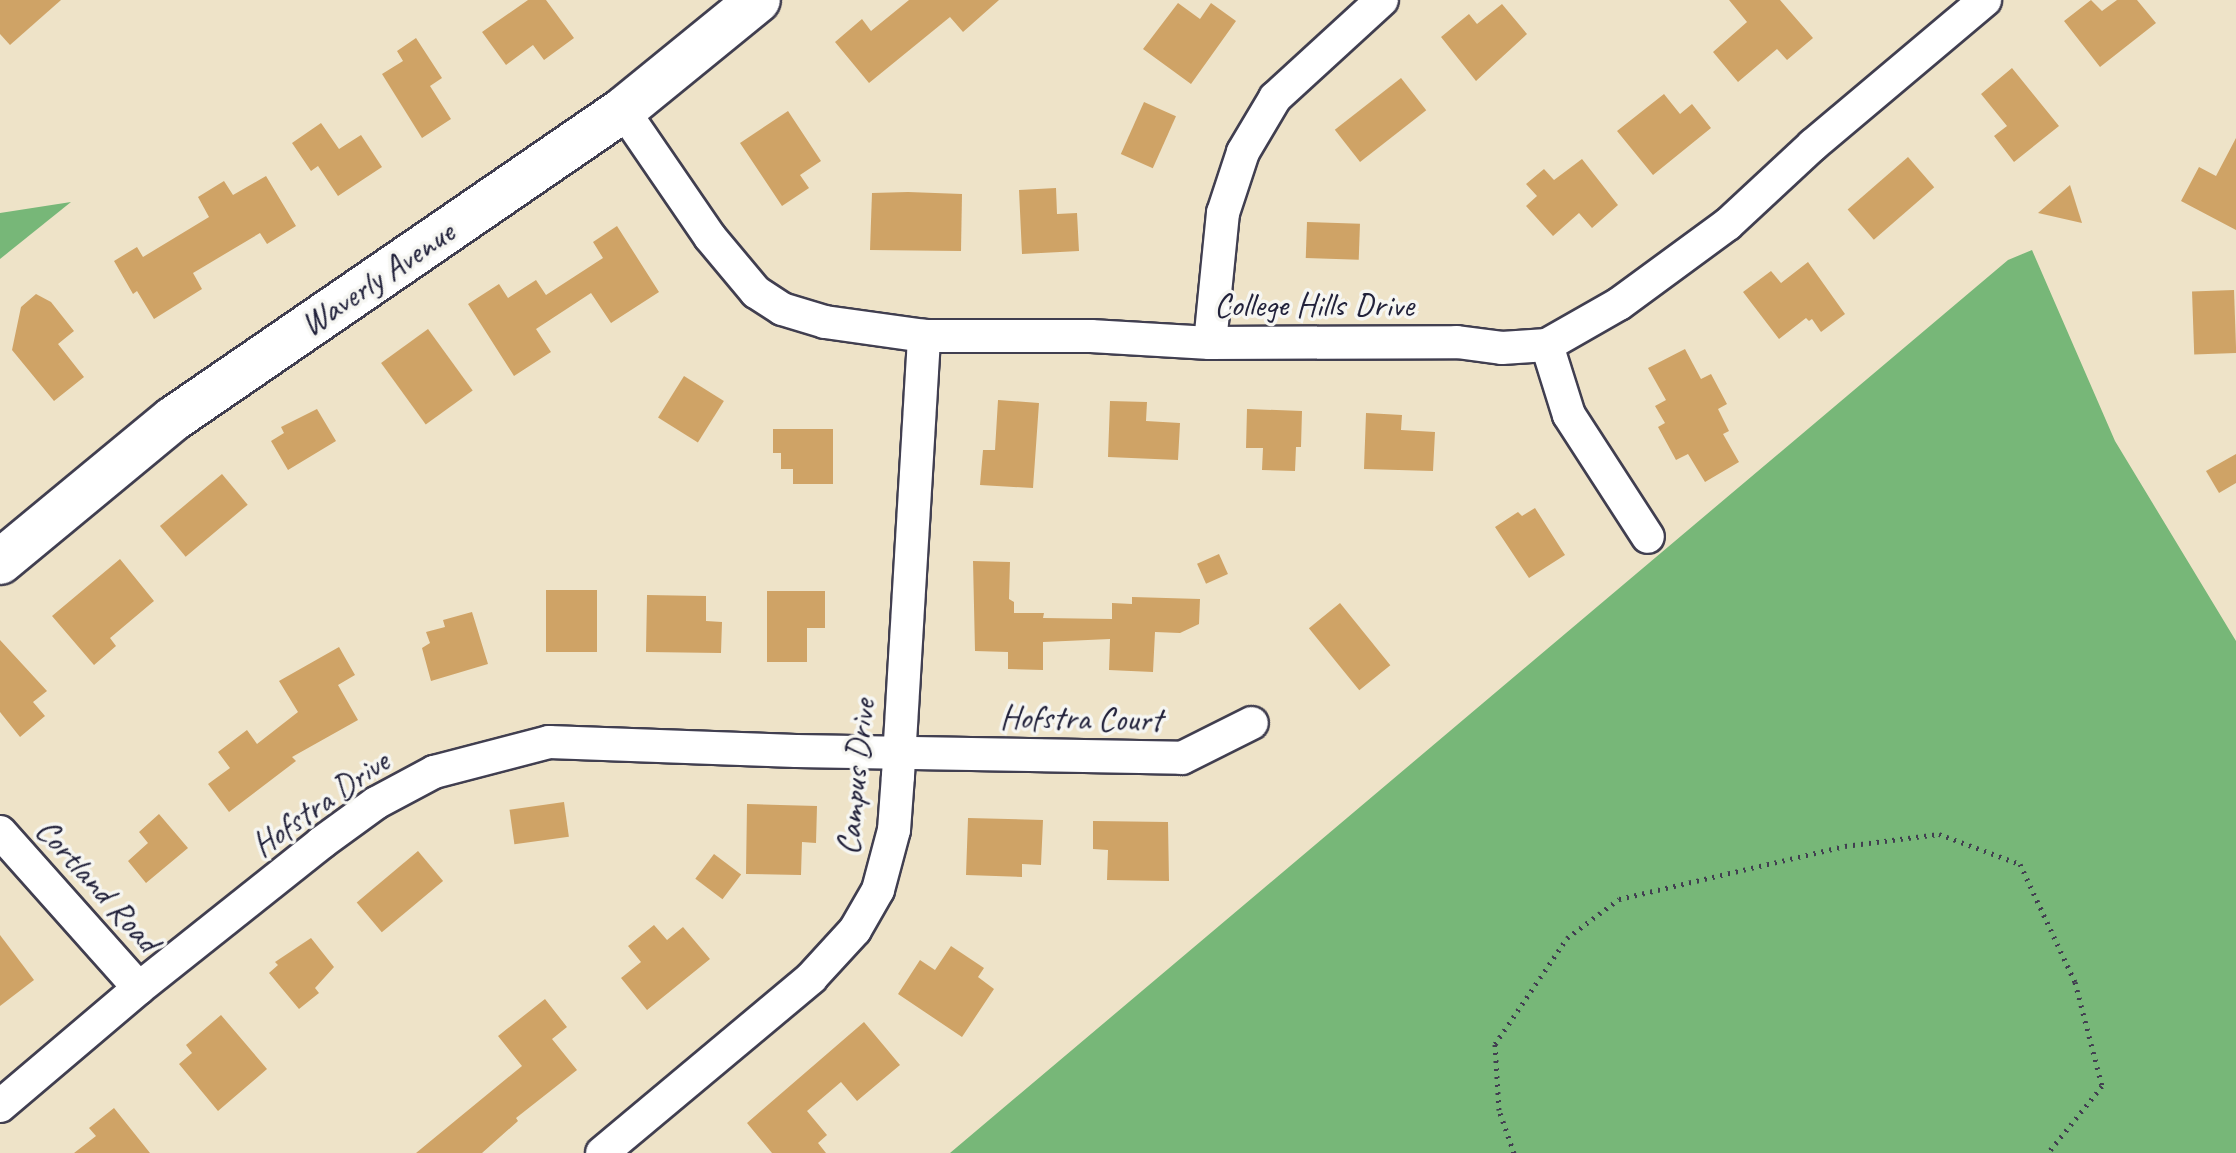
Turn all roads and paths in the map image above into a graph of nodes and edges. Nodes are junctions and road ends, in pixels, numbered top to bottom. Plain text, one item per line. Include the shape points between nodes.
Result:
1 (758, 0) edge
2 (1382, 0) edge
3 (1985, 0) edge
4 (623, 110) junction
5 (924, 336) junction
6 (1210, 343) junction
7 (1547, 345) junction
8 (1648, 537) dead end
9 (0, 562) edge
10 (1252, 723) dead end
11 (900, 751) junction
12 (0, 832) edge
13 (139, 988) junction
14 (0, 1106) edge
15 (602, 1153) edge
16 (1514, 1153) edge
17 (2048, 1153) edge

1 - 4 street, Waverly Avenue
2 - 6 street via 1275,98 1243,152 1223,213
3 - 7 street, College Hills Drive via 1728,224 1619,304
4 - 5 street, College Hills Drive via 710,237 756,292 782,309 825,322
4 - 9 street, Waverly Avenue via 173,419
5 - 6 street, College Hills Drive via 1091,336
5 - 11 street, Campus Drive
6 - 7 street, College Hills Drive
7 - 8 street via 1569,415
10 - 11 street, Hofstra Court via 1182,758
11 - 13 street, Hofstra Drive via 549,742 434,772 376,803 321,843
11 - 15 street, Campus Drive via 894,830 878,890 855,930 811,978
12 - 13 street, Cortland Road
13 - 14 street, Hofstra Drive
16 - 17 path via 1499,1110 1495,1044 1567,938 1619,899 1845,846 1939,834 2020,864 2075,982 2102,1086

